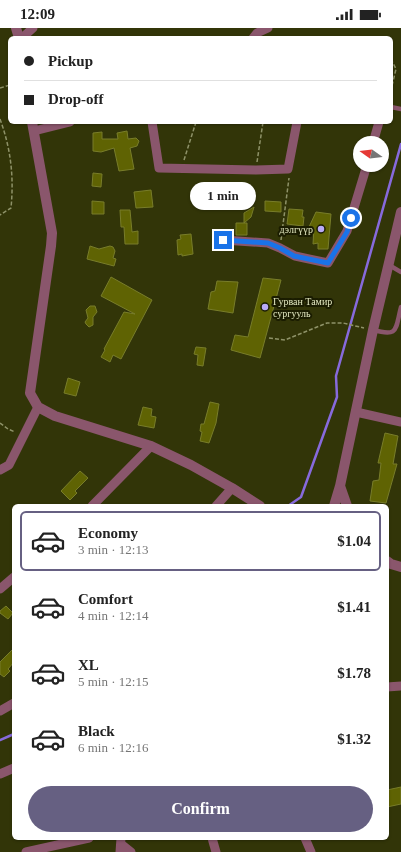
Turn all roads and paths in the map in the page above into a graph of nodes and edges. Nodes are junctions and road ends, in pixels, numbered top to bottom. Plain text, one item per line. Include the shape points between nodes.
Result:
1 (34, 28) edge
2 (268, 28) edge
3 (255, 33) edge
4 (23, 36) edge
5 (393, 62) edge
6 (393, 82) edge
7 (0, 120) edge
8 (55, 124) edge
9 (152, 124) edge
10 (195, 124) edge
11 (263, 124) edge
12 (297, 124) edge
13 (378, 124) edge
14 (33, 127) edge
15 (375, 136) edge
16 (181, 168) junction
17 (288, 169) junction
18 (256, 170) junction
19 (365, 172) edge
20 (401, 212) edge
21 (0, 215) edge
22 (223, 240) dead end
23 (280, 248) junction
24 (388, 265) junction
25 (401, 272) edge
26 (401, 307) edge
27 (357, 326) dead end
28 (372, 330) junction
29 (269, 338) dead end
30 (38, 407) junction
31 (356, 412) junction
32 (401, 422) edge
33 (0, 423) edge
34 (24, 436) junction
35 (151, 446) junction
36 (0, 470) edge
37 (340, 486) junction
38 (232, 488) junction
39 (94, 504) edge
40 (218, 504) edge
41 (257, 504) edge
42 (335, 504) edge
43 (346, 504) edge
44 (12, 579) edge
45 (0, 589) edge
46 (401, 686) edge
47 (389, 687) edge
48 (12, 704) edge
49 (0, 712) edge
50 (12, 769) edge
51 (0, 774) edge
52 (80, 840) edge
53 (213, 840) edge
54 (306, 840) edge
55 (121, 845) edge
56 (26, 852) edge
57 (131, 852) edge
58 (216, 852) edge
59 (311, 852) edge

1 - 4 street
2 - 3 street
5 - 6 path via 396,69
7 - 21 path via 5,132 13,186 11,208
8 - 14 street
9 - 16 street via 159,168
10 - 16 path
11 - 18 path
12 - 17 street
13 - 15 street
14 - 30 street via 52,233 30,393
16 - 18 street
17 - 18 street
17 - 23 path via 290,173
19 - 23 street via 347,232 328,263 294,256
20 - 24 street
22 - 23 street via 268,243
24 - 25 lane
24 - 28 street
26 - 28 lane via 395,330 386,334
27 - 29 path via 327,323 285,340
28 - 31 street
30 - 34 street
30 - 35 street via 56,416
31 - 32 street
31 - 37 street
33 - 34 path
34 - 36 street via 9,465
35 - 38 street
35 - 39 street
37 - 42 street
37 - 43 street
38 - 40 street
38 - 41 street
44 - 45 street
46 - 47 street
48 - 49 street
50 - 51 street
52 - 56 street
53 - 58 street
54 - 59 street
55 - 57 street

